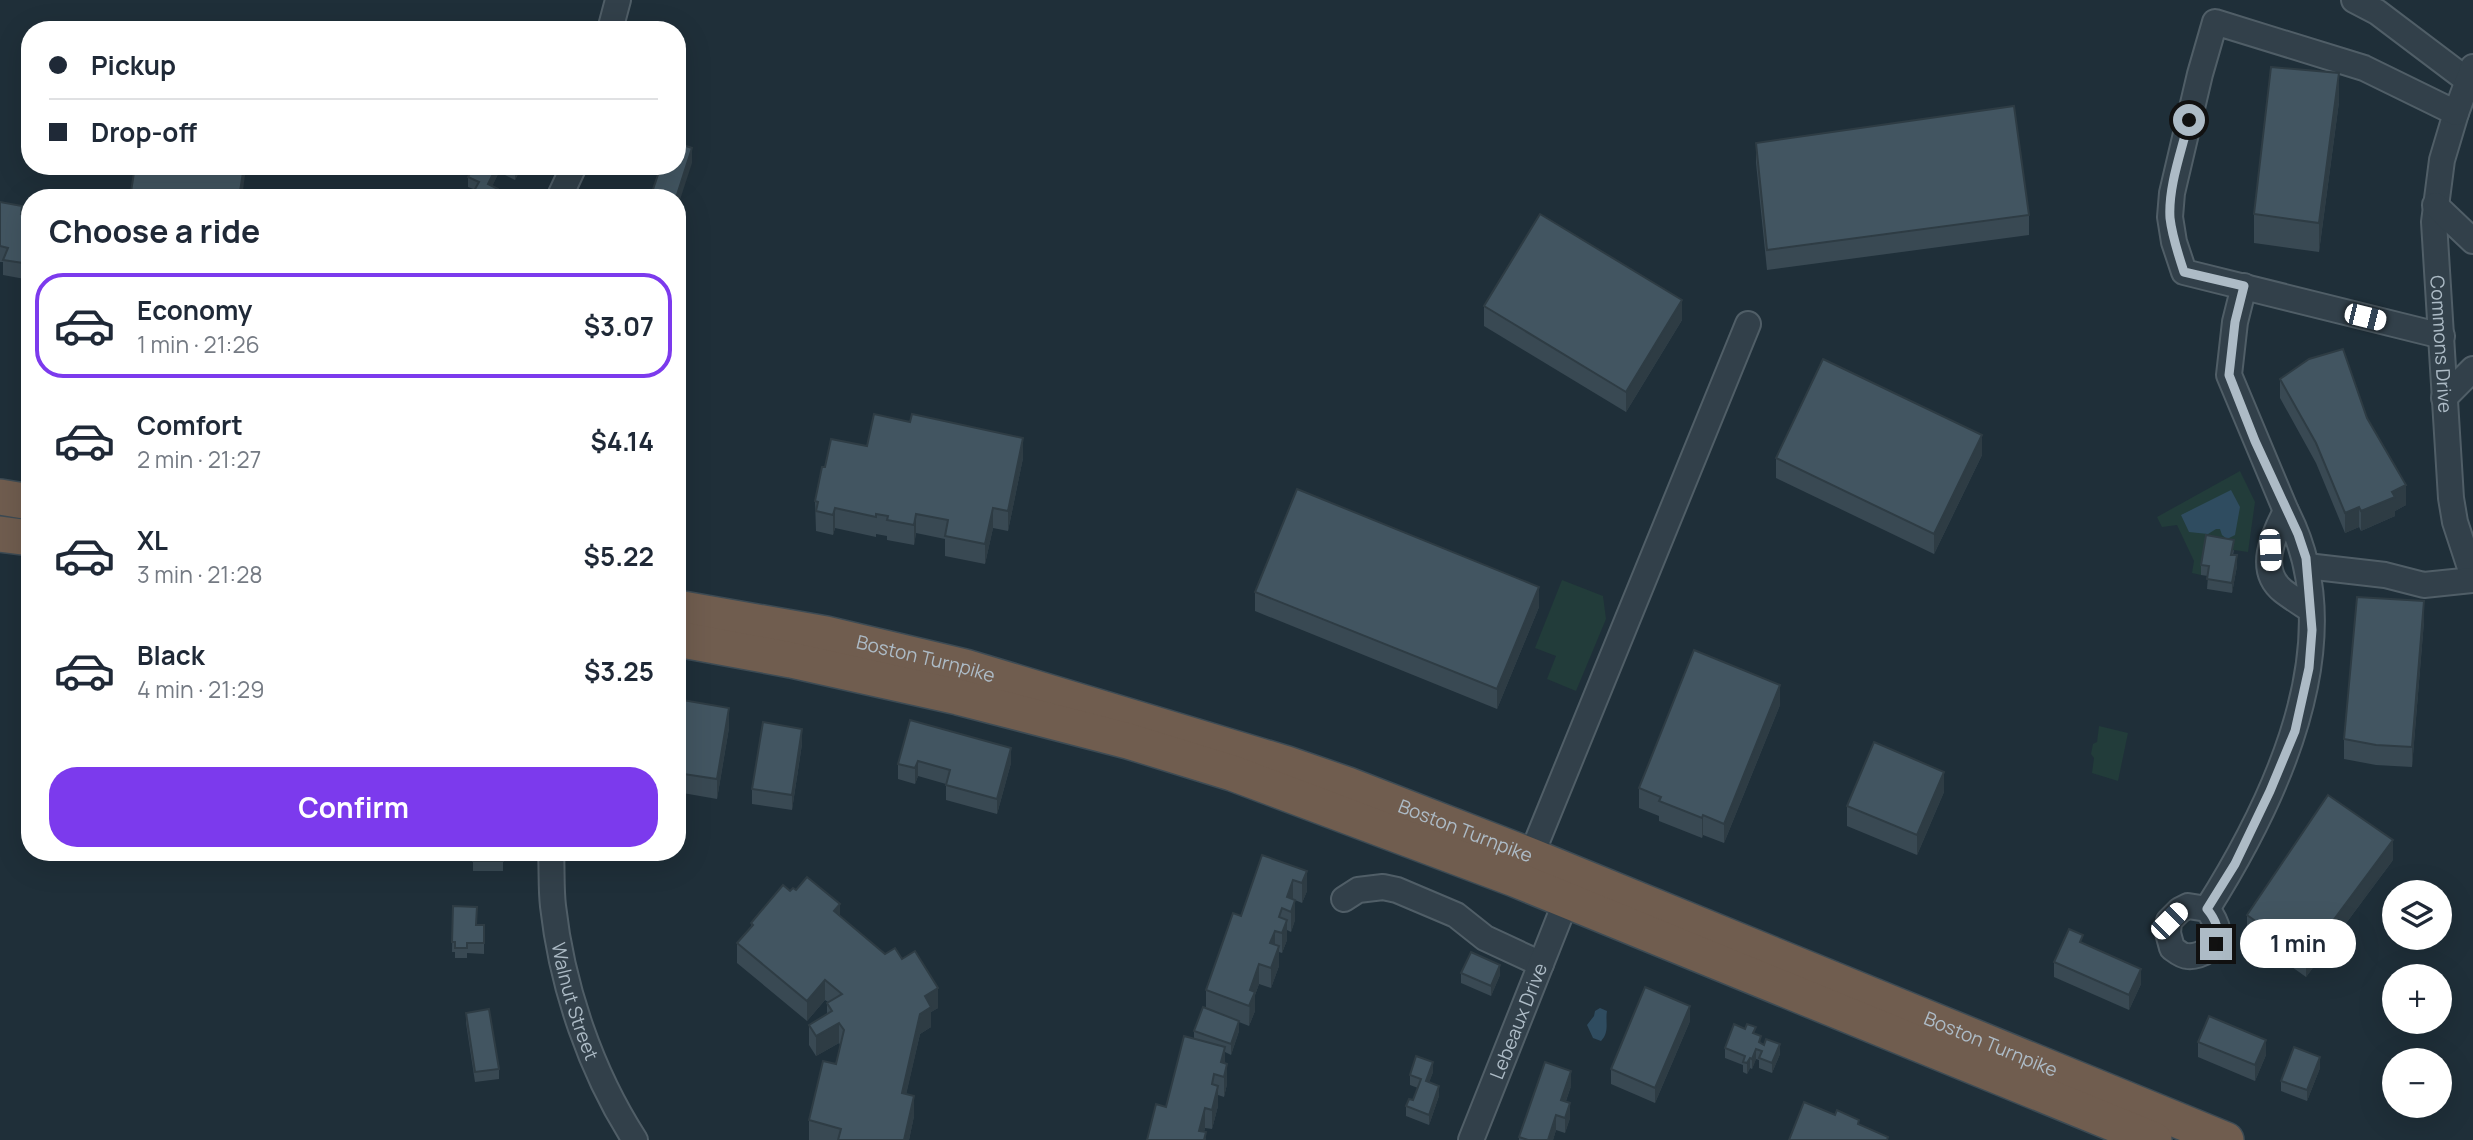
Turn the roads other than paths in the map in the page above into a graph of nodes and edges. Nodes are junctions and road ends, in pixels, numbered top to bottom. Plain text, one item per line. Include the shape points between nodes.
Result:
1 (618, 0) edge
2 (2354, 0) edge
3 (2218, 11) edge
4 (612, 21) edge
5 (2470, 74) edge
6 (2456, 113) junction
7 (2435, 205) junction
8 (2473, 241) edge
9 (2244, 286) junction
10 (1748, 324) dead end
11 (2442, 336) junction
12 (2473, 369) edge
13 (2444, 398) junction
14 (0, 498) edge
15 (21, 501) edge
16 (2286, 511) junction
17 (0, 534) edge
18 (21, 537) edge
19 (2306, 566) junction
20 (2473, 579) edge
21 (686, 610) edge
22 (2311, 610) junction
23 (686, 641) edge
24 (1531, 856) junction
25 (551, 861) edge
26 (1344, 899) dead end
27 (1566, 901) junction
28 (2207, 909) dead end
29 (1541, 964) junction
30 (635, 1140) edge
31 (1471, 1140) edge
32 (2154, 1140) edge
33 (2226, 1140) edge

1 - 4 street
2 - 5 street
3 - 6 street via 2364,68
3 - 9 street via 2170,217 2184,272
5 - 6 street, Commons Drive
6 - 7 street, Commons Drive via 2444,149
7 - 8 street
7 - 11 street, Commons Drive
9 - 11 street
9 - 16 street via 2229,375
10 - 24 street
11 - 13 street, Commons Drive
12 - 13 street
13 - 20 street, Commons Drive via 2453,510
14 - 15 highway
16 - 19 street
16 - 22 street via 2270,550 2271,574 2283,591
17 - 18 highway
19 - 20 street via 2385,575 2424,585
19 - 22 street
21 - 24 highway, Boston Turnpike via 849,639 1015,681 1287,764
22 - 28 street via 2309,668 2295,731 2239,857
23 - 27 highway, Boston Turnpike via 884,680 1128,741 1320,805
24 - 33 highway, Boston Turnpike
25 - 30 street, Walnut Street via 553,906 574,1003 591,1053
26 - 29 street via 1358,890 1397,890 1456,915 1485,938
27 - 29 street, Lebeaux Drive
27 - 32 highway, Boston Turnpike
29 - 31 street, Lebeaux Drive

